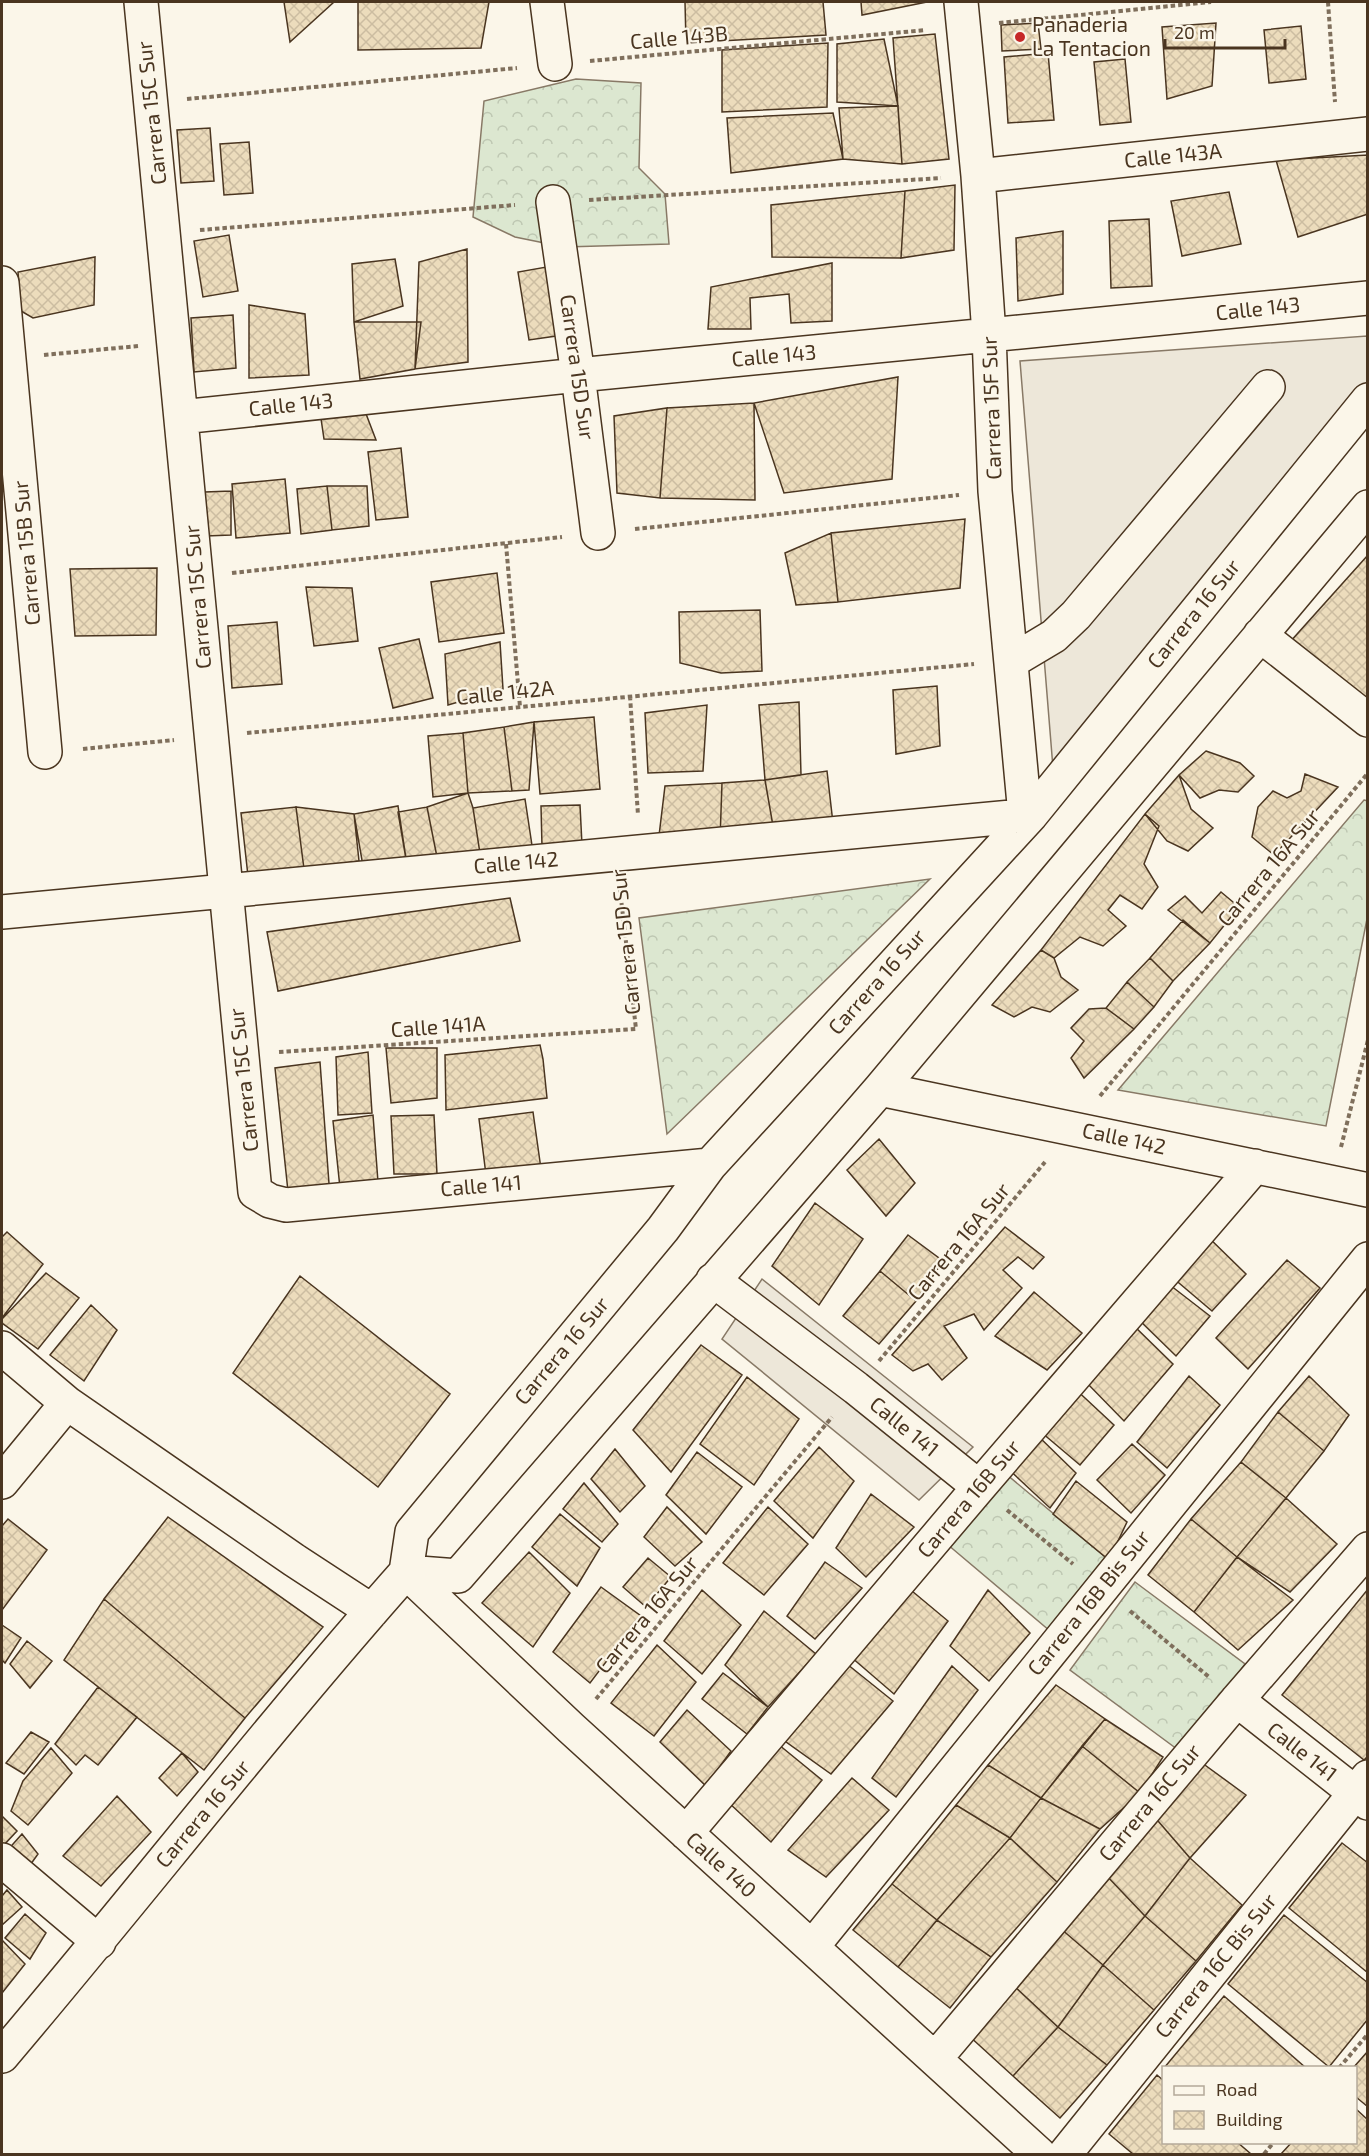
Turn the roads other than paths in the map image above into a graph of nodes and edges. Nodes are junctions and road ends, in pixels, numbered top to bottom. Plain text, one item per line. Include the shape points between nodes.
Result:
1 (141, 2) edge
2 (547, 2) edge
3 (962, 14) edge
4 (555, 64) road end
5 (1353, 136) edge
6 (978, 176) junction
7 (553, 202) dead end
8 (2, 283) edge
9 (1368, 298) edge
10 (989, 335) junction
11 (578, 375) junction
12 (1268, 387) dead end
13 (1368, 399) edge
14 (181, 417) junction
15 (1368, 507) edge
16 (598, 533) dead end
17 (1260, 635) junction
18 (1012, 661) junction
19 (1368, 720) edge
20 (45, 752) road end
21 (1028, 815) junction
22 (226, 891) junction
23 (2, 912) edge
24 (880, 1089) junction
25 (710, 1165) junction
26 (1255, 1167) junction
27 (1368, 1190) edge
28 (255, 1191) joint
29 (1368, 1259) edge
30 (713, 1280) junction
31 (2, 1348) edge
32 (67, 1403) junction
33 (2, 1482) edge
34 (979, 1487) junction
35 (1368, 1549) edge
36 (406, 1572) junction
37 (372, 1611) junction
38 (1237, 1700) junction
39 (1363, 1791) edge
40 (686, 1833) junction
41 (2, 1860) edge
42 (99, 1942) junction
43 (812, 1947) junction
44 (2, 2056) edge
45 (935, 2059) junction
46 (1039, 2154) edge
47 (1065, 2154) edge

1 - 14 street, Carrera 15C Sur
2 - 4 street
3 - 6 street, Carrera 15F Sur
5 - 6 street, Calle 143A
6 - 10 street, Carrera 15F Sur
7 - 11 street, Carrera 15D Sur
8 - 20 street, Carrera 15B Sur
9 - 10 street, Calle 143
10 - 11 street, Calle 143
10 - 18 street, Carrera 15F Sur via 995,491
11 - 14 street, Calle 143
11 - 16 street, Carrera 15D Sur
12 - 18 street via 1076,615 1054,636
13 - 21 street, Carrera 16 Sur
14 - 22 street, Carrera 15C Sur
15 - 17 street
17 - 19 street
17 - 24 street
18 - 21 street, Carrera 15F Sur
21 - 22 street, Calle 142
21 - 25 street, Carrera 16 Sur
22 - 23 street, Calle 142
22 - 28 street, Carrera 15C Sur
24 - 26 street, Calle 142
24 - 30 street
25 - 28 street, Calle 141 via 286,1204 270,1202
25 - 36 street, Carrera 16 Sur via 663,1229 412,1532
26 - 27 street, Calle 142
26 - 34 street, Carrera 16B Sur
29 - 43 street, Carrera 16B Bis Sur
30 - 34 street, Calle 141
30 - 36 street via 458,1576
31 - 32 street
32 - 33 street
32 - 37 street
34 - 40 street, Carrera 16B Sur
35 - 38 street, Carrera 16C Sur
36 - 37 street, Carrera 16 Sur
36 - 40 street, Calle 140
37 - 42 street, Carrera 16 Sur
38 - 39 street, Calle 141
38 - 45 street, Carrera 16C Sur
39 - 47 street, Carrera 16C Bis Sur
40 - 43 street, Calle 140
41 - 42 street
42 - 44 street, Carrera 16 Sur
43 - 45 street, Calle 140
45 - 46 street, Calle 140

